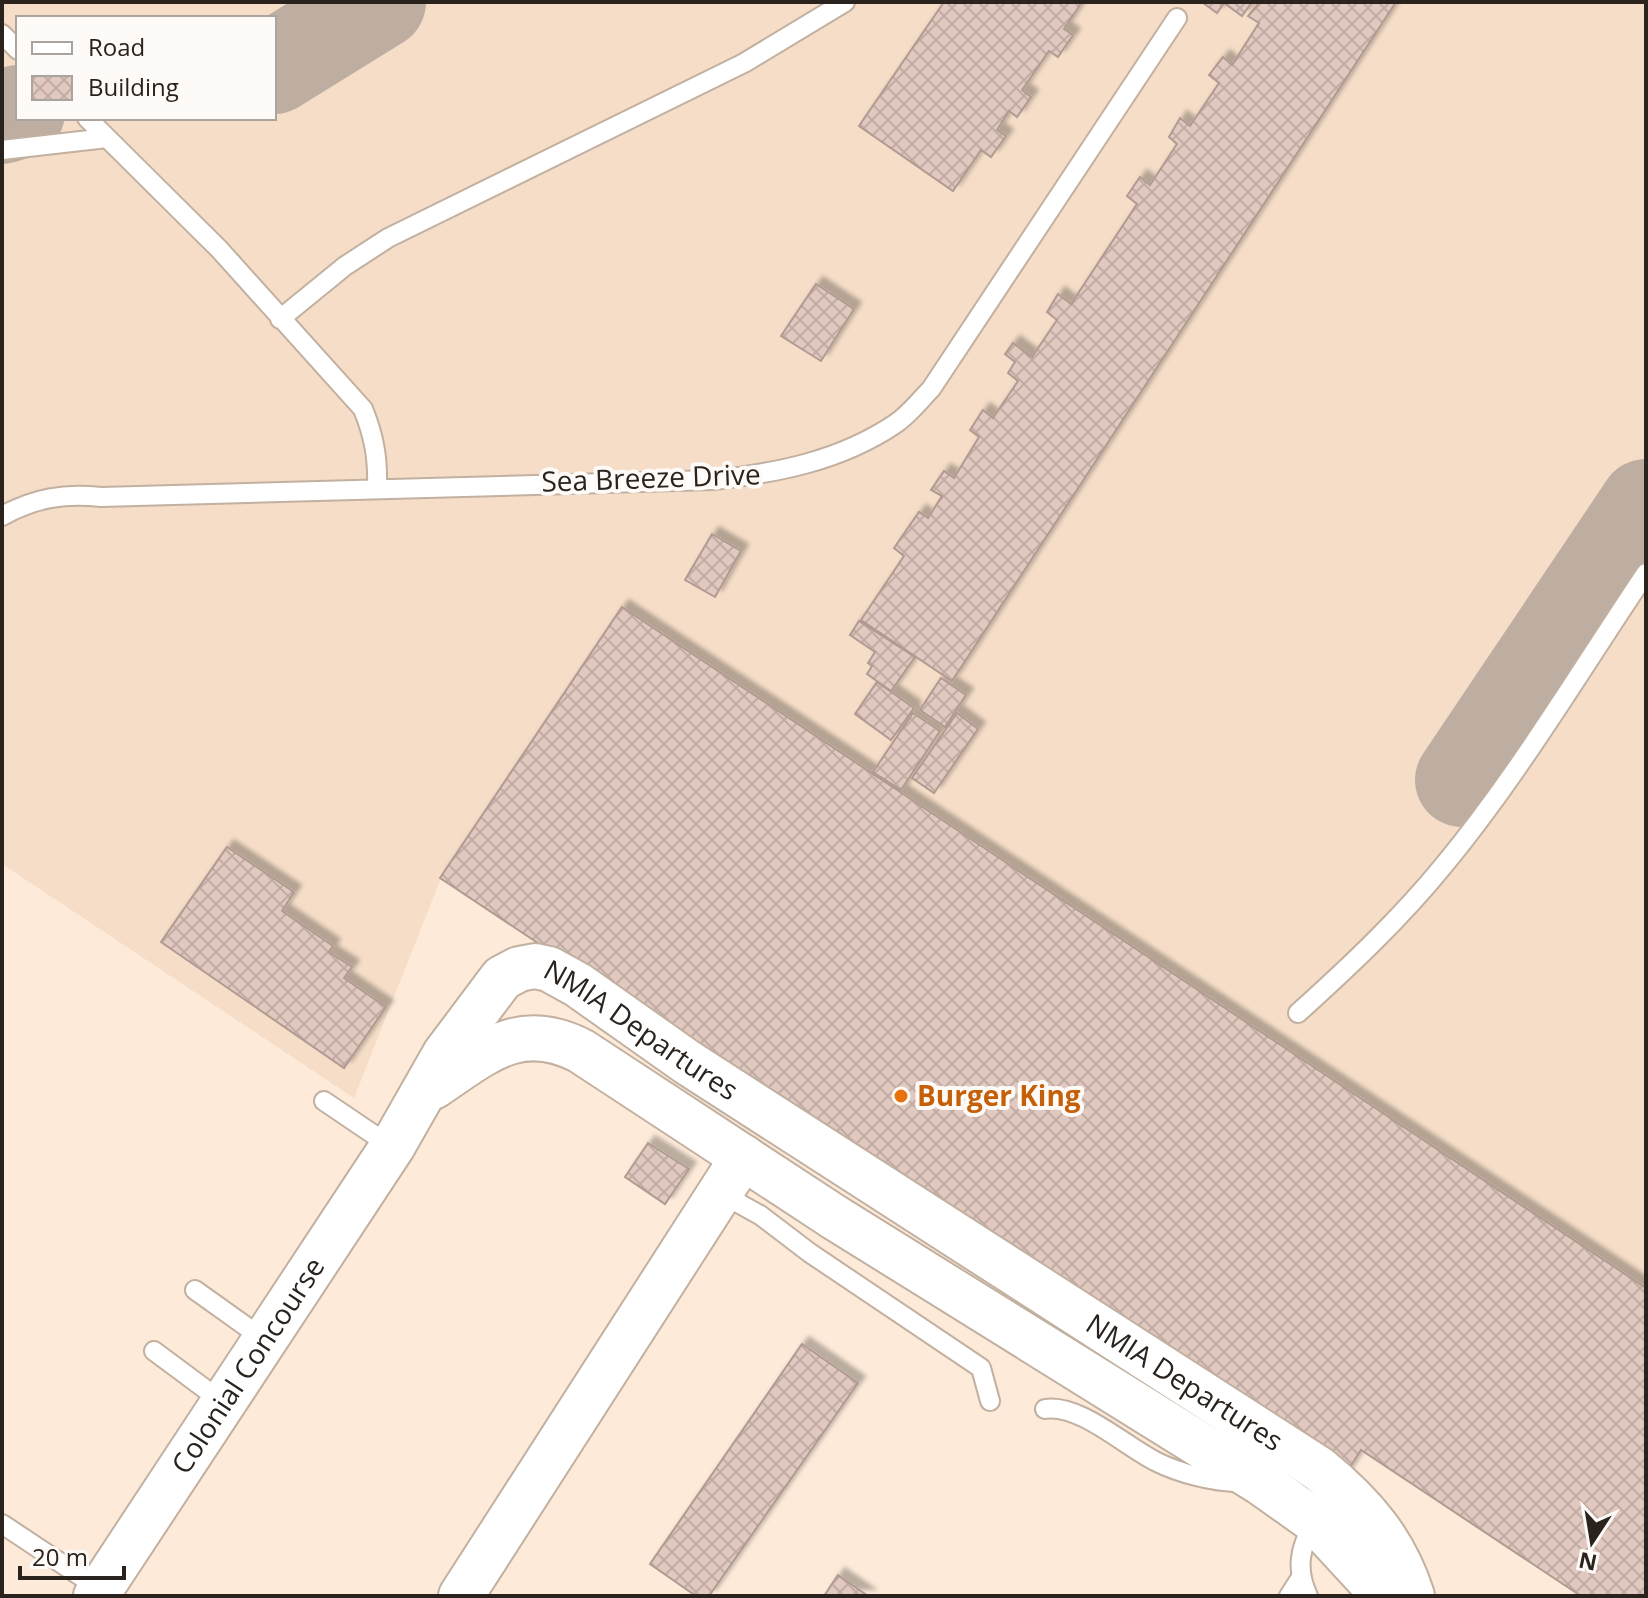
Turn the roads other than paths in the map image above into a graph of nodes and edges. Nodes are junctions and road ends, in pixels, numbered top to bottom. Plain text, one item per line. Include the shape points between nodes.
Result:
1 (845, 2) edge
2 (1177, 18) dead end
3 (89, 120) edge
4 (107, 138) junction
5 (2, 150) edge
6 (280, 319) junction
7 (377, 488) junction
8 (2, 516) edge
9 (1646, 573) edge
10 (1298, 1013) dead end
11 (424, 1093) junction
12 (324, 1101) dead end
13 (395, 1141) junction
14 (732, 1175) junction
15 (195, 1290) dead end
16 (266, 1341) junction
17 (154, 1351) dead end
18 (990, 1401) dead end
19 (224, 1403) junction
20 (1045, 1409) dead end
21 (1260, 1482) junction
22 (1315, 1521) junction
23 (2, 1524) edge
24 (1304, 1587) edge
25 (98, 1592) edge
26 (461, 1596) edge
27 (1289, 1596) edge
28 (1384, 1596) edge
29 (1412, 1596) edge

1 - 6 lane via 744,63 388,238
2 - 7 lane, Sea Breeze Drive via 931,389 897,423 840,453 778,473 713,480
3 - 4 lane
4 - 5 lane
4 - 6 lane via 219,249
6 - 7 lane via 363,409 373,434
7 - 8 lane, Sea Breeze Drive via 74,494 47,497
9 - 10 lane via 1444,865 1365,952
11 - 13 main road, Colonial Concourse
11 - 14 main road, NMIA Departures via 496,1048 513,1041 555,1038
11 - 29 main road, NMIA Departures via 445,1054 502,978 519,969 549,969 1319,1469 1383,1532
12 - 13 lane
13 - 16 main road, Colonial Concourse
14 - 18 lane via 760,1215 981,1368
14 - 21 main road, NMIA Departures
14 - 26 main road
15 - 16 lane
16 - 19 main road, Colonial Concourse
17 - 19 lane
19 - 25 main road, Colonial Concourse
20 - 21 lane via 1075,1412 1160,1464 1223,1482
21 - 22 main road, NMIA Departures
22 - 24 lane via 1301,1548
22 - 28 main road, NMIA Departures
23 - 25 lane
24 - 27 lane

